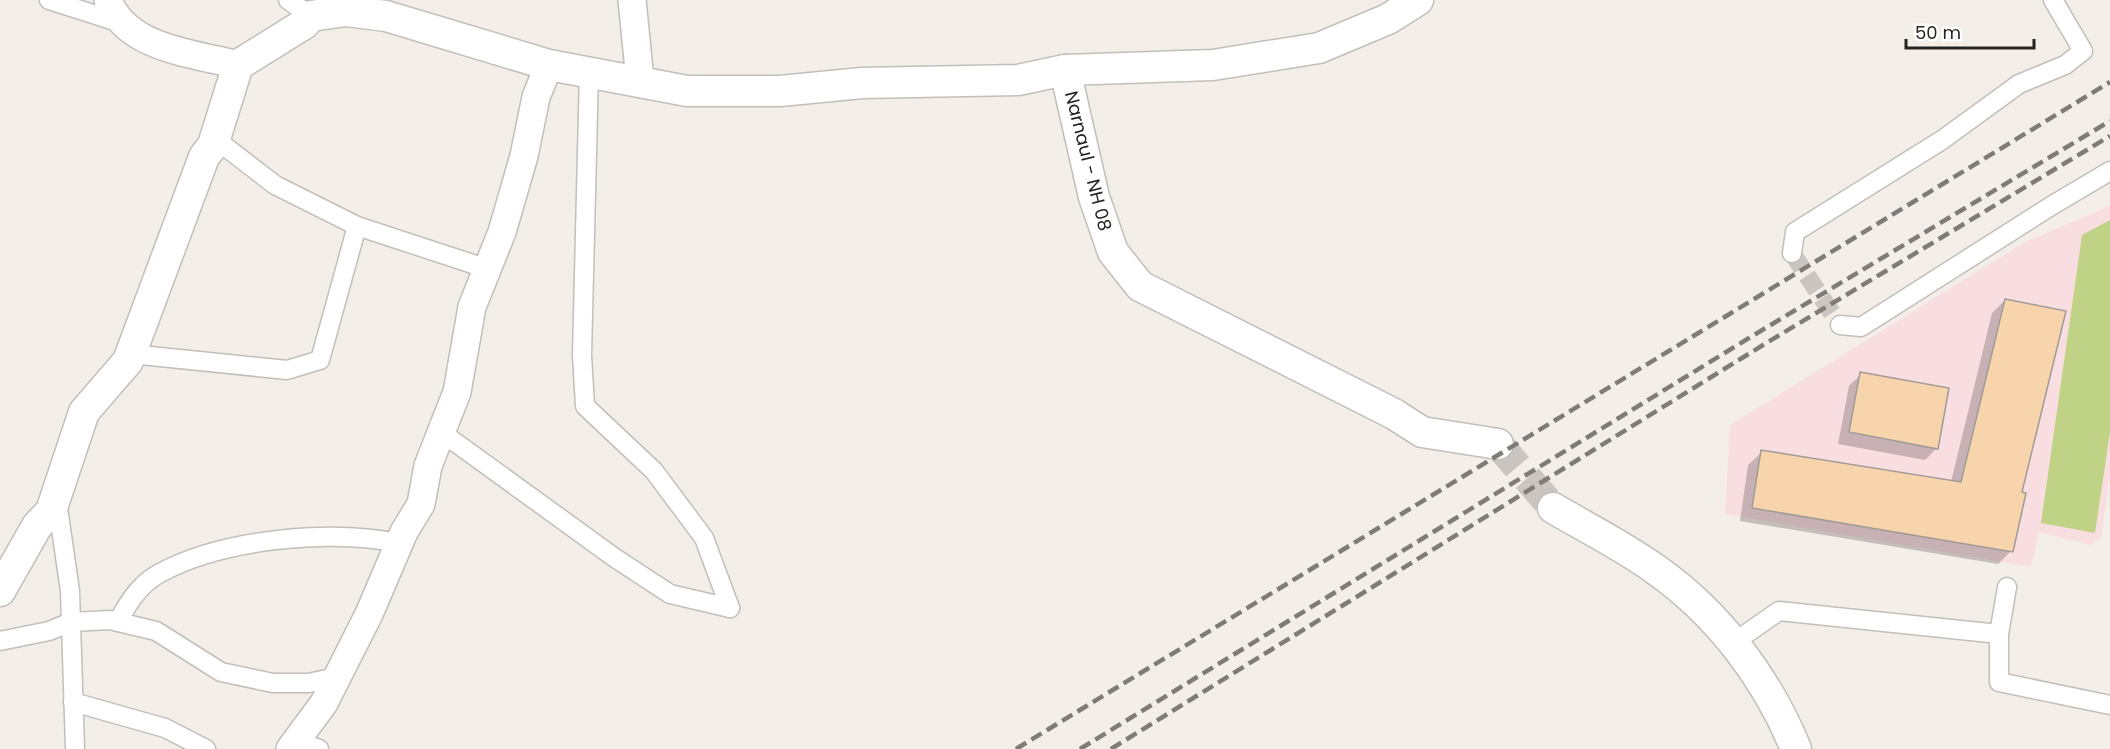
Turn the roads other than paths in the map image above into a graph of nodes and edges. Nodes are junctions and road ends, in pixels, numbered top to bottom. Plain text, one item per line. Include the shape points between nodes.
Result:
1 (49, 0) edge
2 (108, 0) edge
3 (632, 0) edge
4 (1418, 0) edge
5 (2053, 0) edge
6 (299, 8) edge
7 (124, 24) junction
8 (238, 64) junction
9 (549, 64) junction
10 (1065, 70) junction
11 (590, 71) junction
12 (640, 80) junction
13 (214, 138) junction
14 (2110, 171) edge
15 (357, 226) junction
16 (1792, 253) dead end
17 (488, 269) junction
18 (1839, 325) dead end
19 (130, 354) junction
20 (441, 432) junction
21 (1498, 444) tunnel mouth
22 (56, 496) junction
23 (1553, 508) tunnel mouth
24 (399, 543) junction
25 (2007, 587) dead end
26 (0, 591) edge
27 (71, 622) junction
28 (118, 622) junction
29 (1999, 634) junction
30 (0, 641) edge
31 (1733, 643) junction
32 (336, 677) junction
33 (73, 702) junction
34 (2110, 705) edge
35 (302, 746) edge
36 (75, 749) edge
37 (206, 749) edge
38 (1796, 749) edge

1 - 7 street
2 - 7 main road via 114,16
3 - 12 main road
4 - 10 main road, Narnaul - NH 08 via 1388,19 1319,48 1213,65
5 - 16 street via 2084,51 2065,65 2019,84 1942,140 1795,232
6 - 8 main road via 304,24
6 - 9 main road via 386,16
7 - 8 main road via 144,40
8 - 13 main road
9 - 11 main road
9 - 17 main road via 536,97 524,156
10 - 12 main road via 1018,80 862,83 780,91 687,91
10 - 21 main road, Narnaul - NH 08 via 1094,197 1113,252 1140,286 1394,414 1422,432
11 - 12 main road
11 - 20 street via 582,355 585,406 654,471 704,538 730,608 670,594
13 - 15 street via 275,185
13 - 19 main road
14 - 18 street via 1861,327
15 - 17 street
15 - 19 street via 320,360 287,370
17 - 20 main road via 472,307 457,392
19 - 22 main road via 84,412
20 - 24 main road via 428,466 421,504
22 - 26 main road via 51,511 37,526
22 - 27 street
23 - 31 main road via 1655,569 1708,613
24 - 28 street via 300,536 212,553 161,572 130,598
24 - 32 main road via 369,614
25 - 29 street
27 - 28 street
27 - 30 street via 49,632
27 - 33 street
28 - 32 street via 156,632 221,672 273,683 309,683
29 - 31 street via 1779,611
29 - 34 street via 1999,682
31 - 38 main road via 1751,664
32 - 35 main road
33 - 36 street
33 - 37 street via 165,728

